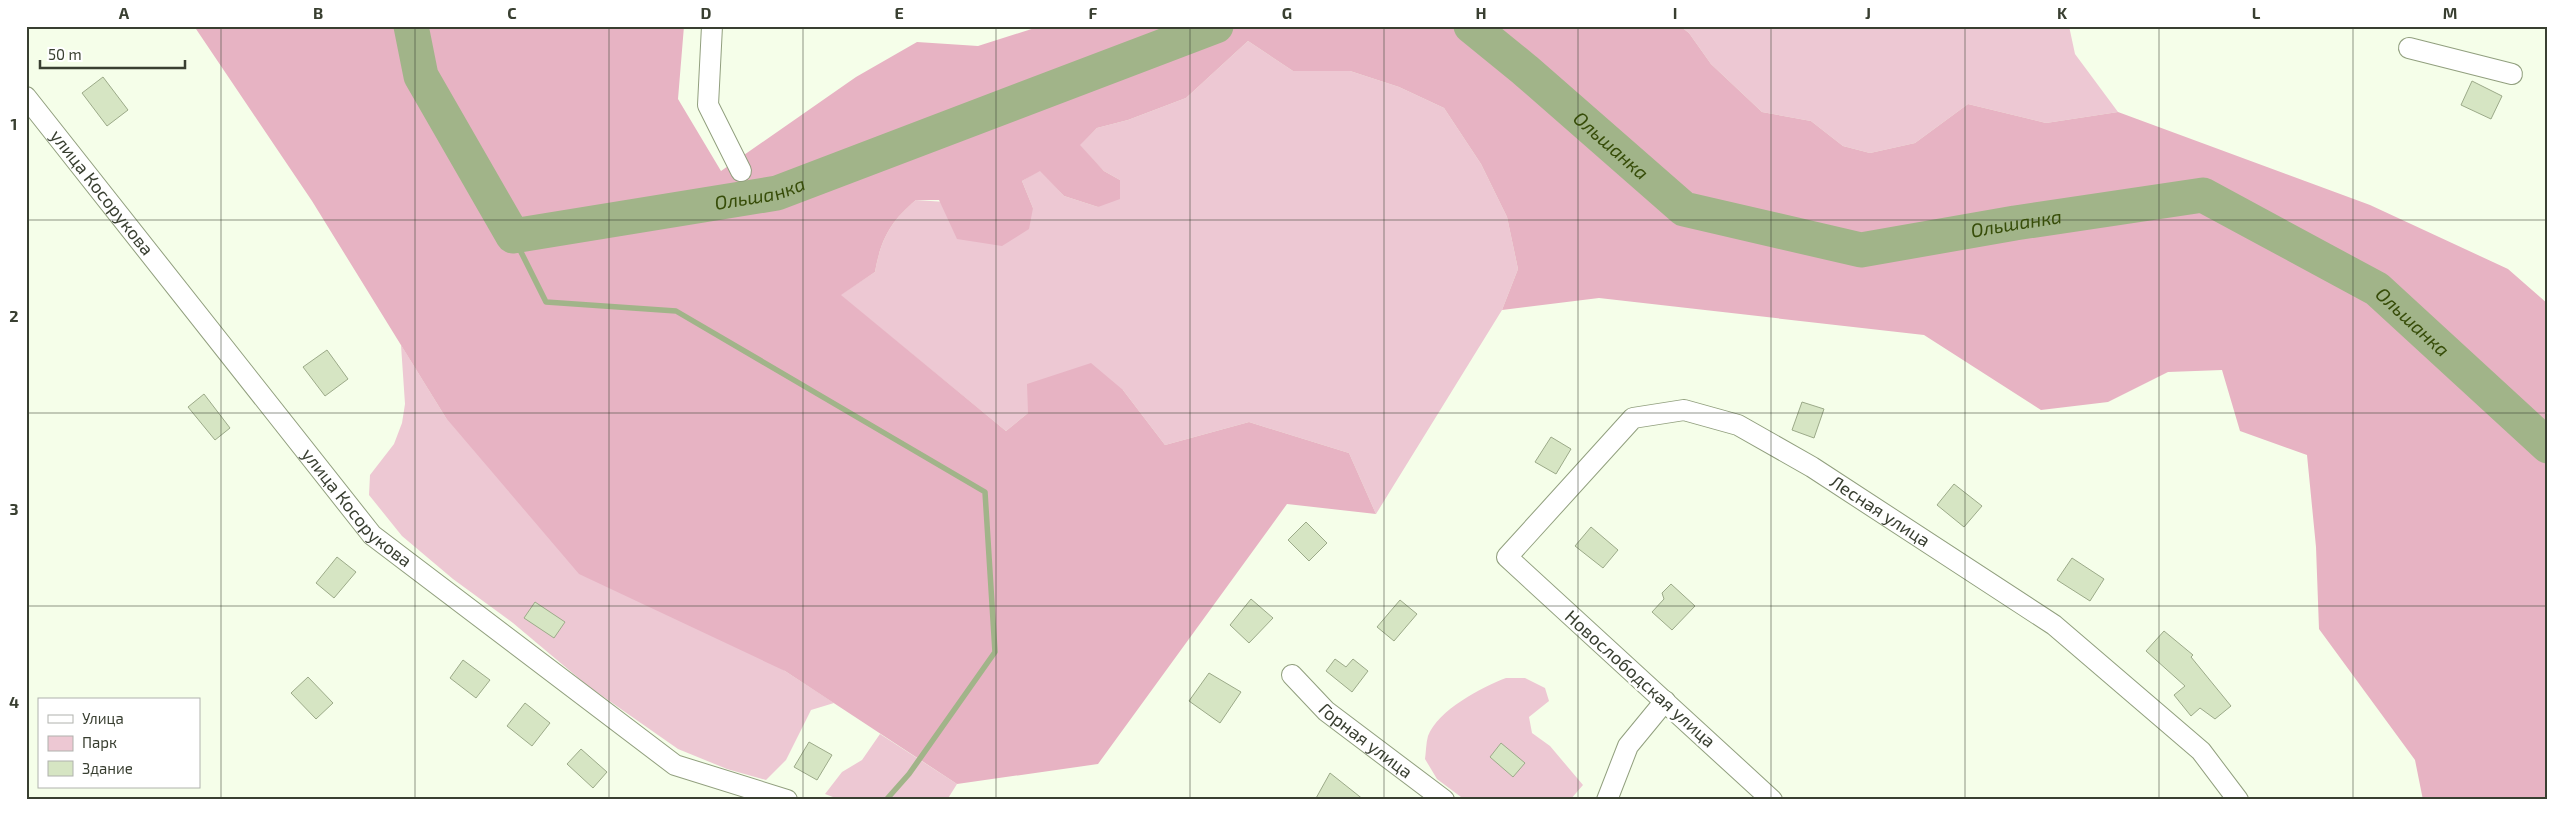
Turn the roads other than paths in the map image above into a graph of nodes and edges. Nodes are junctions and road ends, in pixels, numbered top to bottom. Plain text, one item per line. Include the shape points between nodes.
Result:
1 (712, 26) edge
2 (2409, 48) dead end
3 (2512, 74) dead end
4 (26, 97) edge
5 (741, 171) dead end
6 (1507, 557) joint
7 (1292, 675) dead end
8 (1665, 701) junction
9 (786, 800) edge
10 (1444, 800) edge
11 (1607, 800) edge
12 (1772, 800) edge
13 (2238, 800) edge

1 - 5 street via 708,105
2 - 3 street
4 - 9 street, улица Косорукова via 372,535 675,765
6 - 8 street, Новослободская улица
6 - 13 street, Лесная улица via 1633,418 1684,410 1738,425 1812,467 2054,625 2201,751
7 - 10 street, Горная улица via 1326,710
8 - 11 street via 1628,746
8 - 12 street, Новослободская улица

